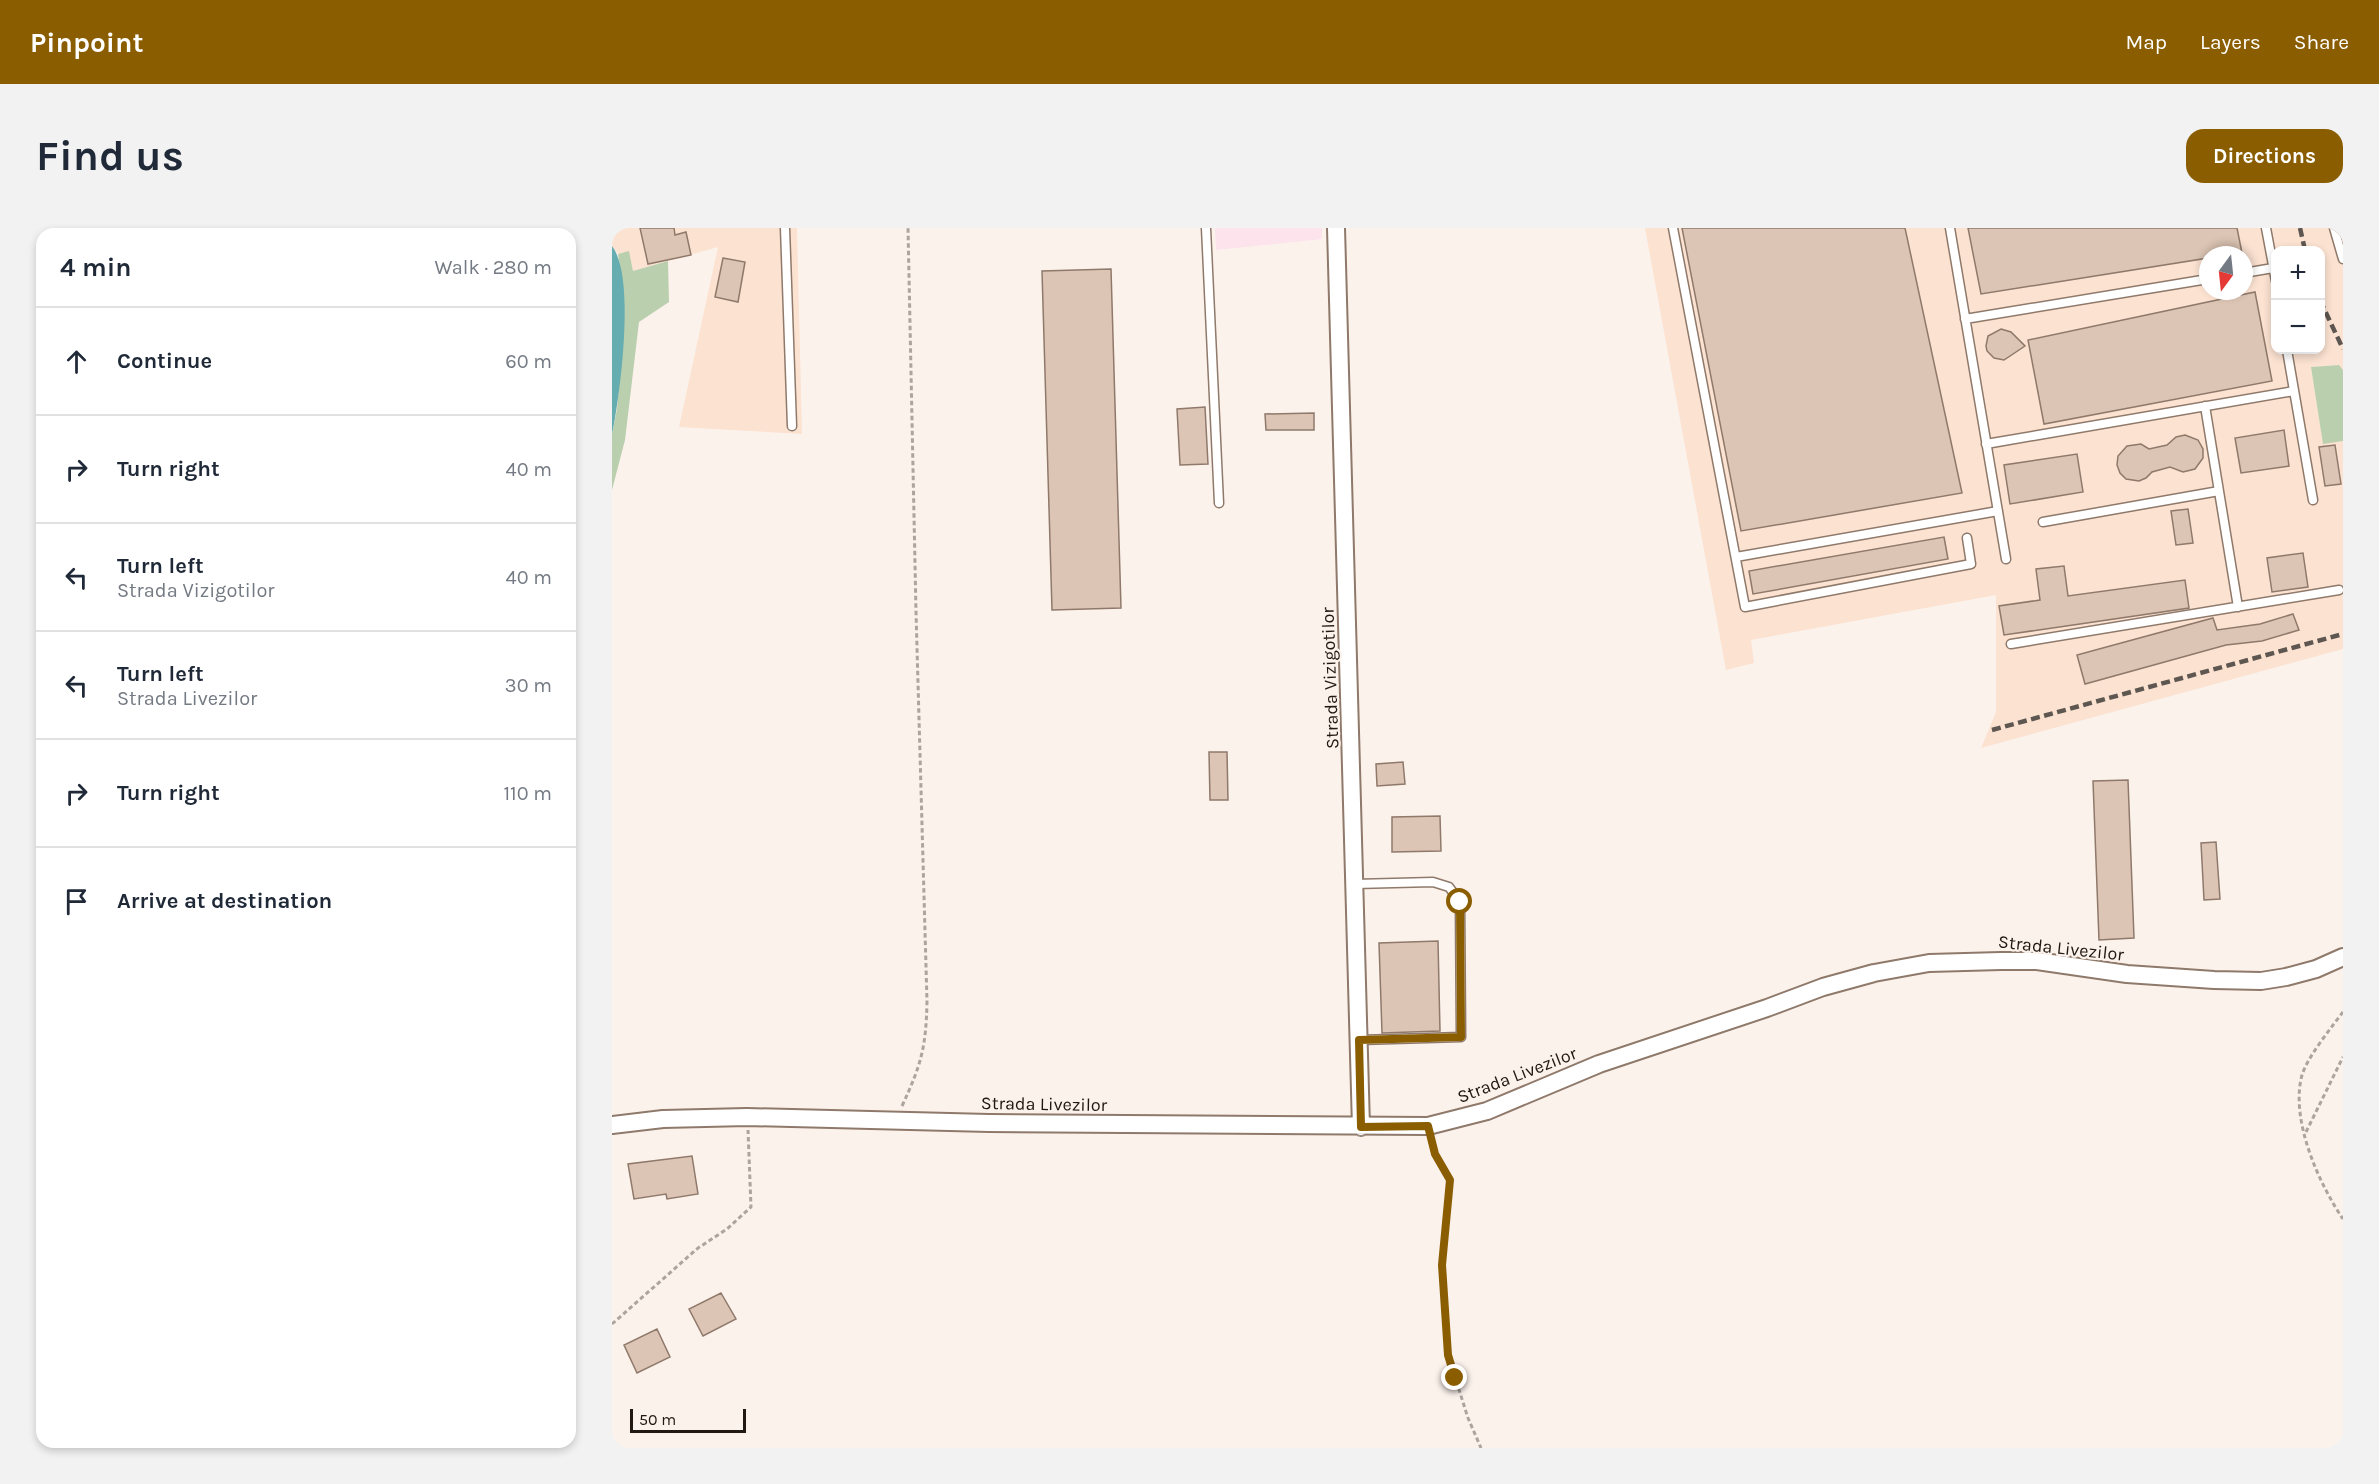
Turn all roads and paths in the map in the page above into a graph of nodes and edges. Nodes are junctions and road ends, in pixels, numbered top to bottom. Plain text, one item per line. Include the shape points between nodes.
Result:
1 (784, 228) edge
2 (908, 228) edge
3 (1206, 228) edge
4 (1336, 228) edge
5 (1673, 228) edge
6 (1950, 228) edge
7 (2266, 228) edge
8 (2334, 228) edge
9 (2271, 257) edge
10 (2343, 259) edge
11 (2271, 268) edge
12 (2253, 271) edge
13 (2199, 280) edge
14 (1965, 319) junction
15 (2288, 354) edge
16 (2294, 391) junction
17 (2205, 406) junction
18 (792, 426) dead end
19 (1986, 444) junction
20 (2219, 491) junction
21 (2313, 500) dead end
22 (1219, 503) dead end
23 (1998, 511) junction
24 (2043, 522) dead end
25 (1967, 538) dead end
26 (1736, 557) junction
27 (2006, 559) dead end
28 (2339, 590) dead end
29 (2238, 607) junction
30 (2011, 644) dead end
31 (1355, 884) junction
32 (2343, 957) edge
33 (2343, 1012) edge
34 (1359, 1040) junction
35 (2343, 1057) edge
36 (747, 1117) junction
37 (896, 1119) junction
38 (612, 1125) edge
39 (1428, 1126) junction
40 (1361, 1127) junction
41 (2305, 1134) junction
42 (2343, 1219) edge
43 (612, 1324) edge
44 (1482, 1448) edge

1 - 18 lane
2 - 37 path via 927,1002 921,1060
3 - 22 lane
4 - 31 street, Strada Vizigotilor
5 - 26 lane
6 - 14 lane
7 - 9 lane
8 - 10 lane
11 - 12 lane
13 - 14 lane
14 - 19 lane
15 - 16 lane
16 - 17 lane
16 - 21 lane
17 - 19 lane
17 - 20 lane
19 - 23 lane
20 - 24 lane
20 - 29 lane
23 - 26 lane
23 - 27 lane
25 - 26 lane via 1971,564 1745,607
28 - 29 lane
29 - 30 lane
31 - 34 street, Strada Vizigotilor
31 - 34 lane via 1433,882 1449,887 1460,902 1461,1037
32 - 39 street, Strada Livezilor via 2286,978 2261,981 2127,974 2028,961 1961,960 1885,971 1823,987 1599,1064 1487,1111
33 - 41 path via 2303,1073 2298,1102
34 - 40 street, Strada Vizigotilor
35 - 41 path
36 - 37 street, Strada Livezilor
36 - 38 street, Strada Livezilor
36 - 43 path via 751,1207
37 - 40 street, Strada Livezilor
39 - 40 street, Strada Livezilor
39 - 44 path via 1435,1154 1450,1180 1442,1265 1448,1355
41 - 42 path via 2330,1199

